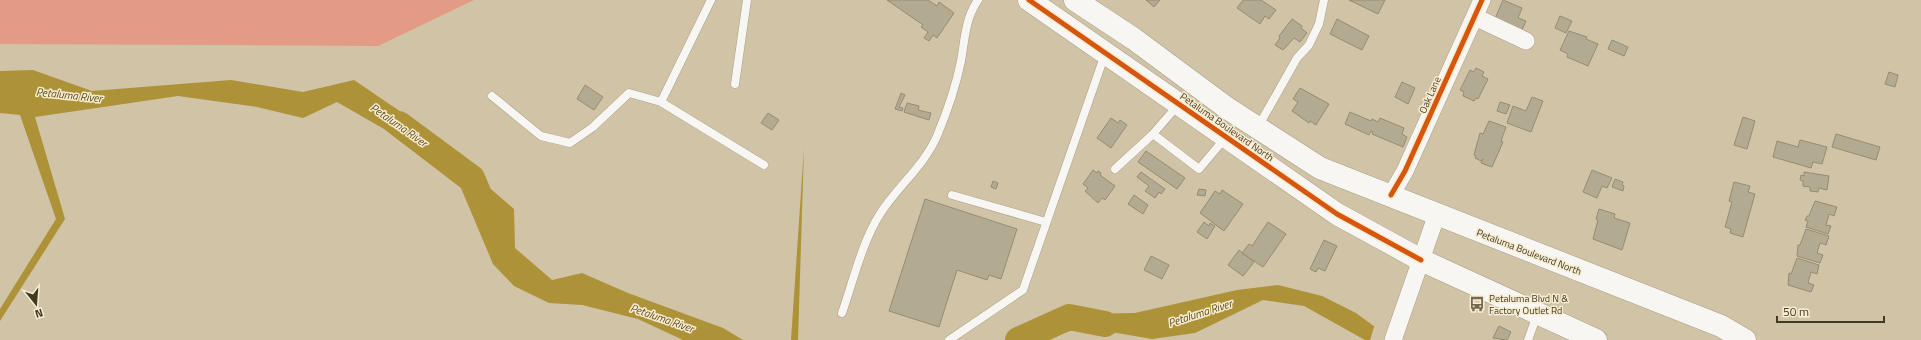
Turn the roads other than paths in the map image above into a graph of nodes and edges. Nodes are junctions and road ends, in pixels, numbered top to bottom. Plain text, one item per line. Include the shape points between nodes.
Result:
1 (712, 0) edge
2 (747, 0) edge
3 (978, 0) edge
4 (1029, 0) edge
5 (1075, 0) edge
6 (1324, 0) edge
7 (1482, 0) edge
8 (1475, 17) junction
9 (1526, 40) dead end
10 (1105, 53) junction
11 (735, 84) dead end
12 (492, 96) dead end
13 (661, 102) junction
14 (1179, 104) junction
15 (1258, 128) junction
16 (1153, 134) junction
17 (1226, 137) junction
18 (764, 166) dead end
19 (1115, 169) dead end
20 (952, 195) dead end
21 (1391, 195) junction
22 (1437, 214) junction
23 (1046, 222) junction
24 (1421, 260) junction
25 (1538, 313) junction
26 (842, 314) dead end
27 (949, 340) edge
28 (1393, 340) edge
29 (1528, 340) edge
30 (1596, 340) edge
31 (1745, 340) edge

1 - 13 lane
2 - 11 lane
3 - 26 lane via 964,34 961,61 950,103 937,136 930,150 879,215 867,239
4 - 10 main road, Petaluma Boulevard North
5 - 15 main road, Petaluma Boulevard North
6 - 15 lane via 1319,24 1309,45 1297,58
7 - 8 street, Oak Lane
8 - 9 street
8 - 21 street, Oak Lane via 1405,171
10 - 14 main road, Petaluma Boulevard North
10 - 23 lane
12 - 13 lane via 541,136 570,143 594,128 629,93
13 - 18 lane
14 - 16 lane
14 - 17 main road, Petaluma Boulevard North
15 - 21 main road, Petaluma Boulevard North via 1320,168
16 - 17 lane via 1199,169
16 - 19 lane
17 - 24 main road, Petaluma Boulevard North via 1337,214
20 - 23 lane
21 - 22 main road, Petaluma Boulevard North
22 - 24 street
22 - 31 main road, Petaluma Boulevard North via 1721,326
23 - 27 lane via 1023,290
24 - 25 main road, Petaluma Boulevard North
24 - 28 street
25 - 29 lane
25 - 30 main road, Petaluma Boulevard North

